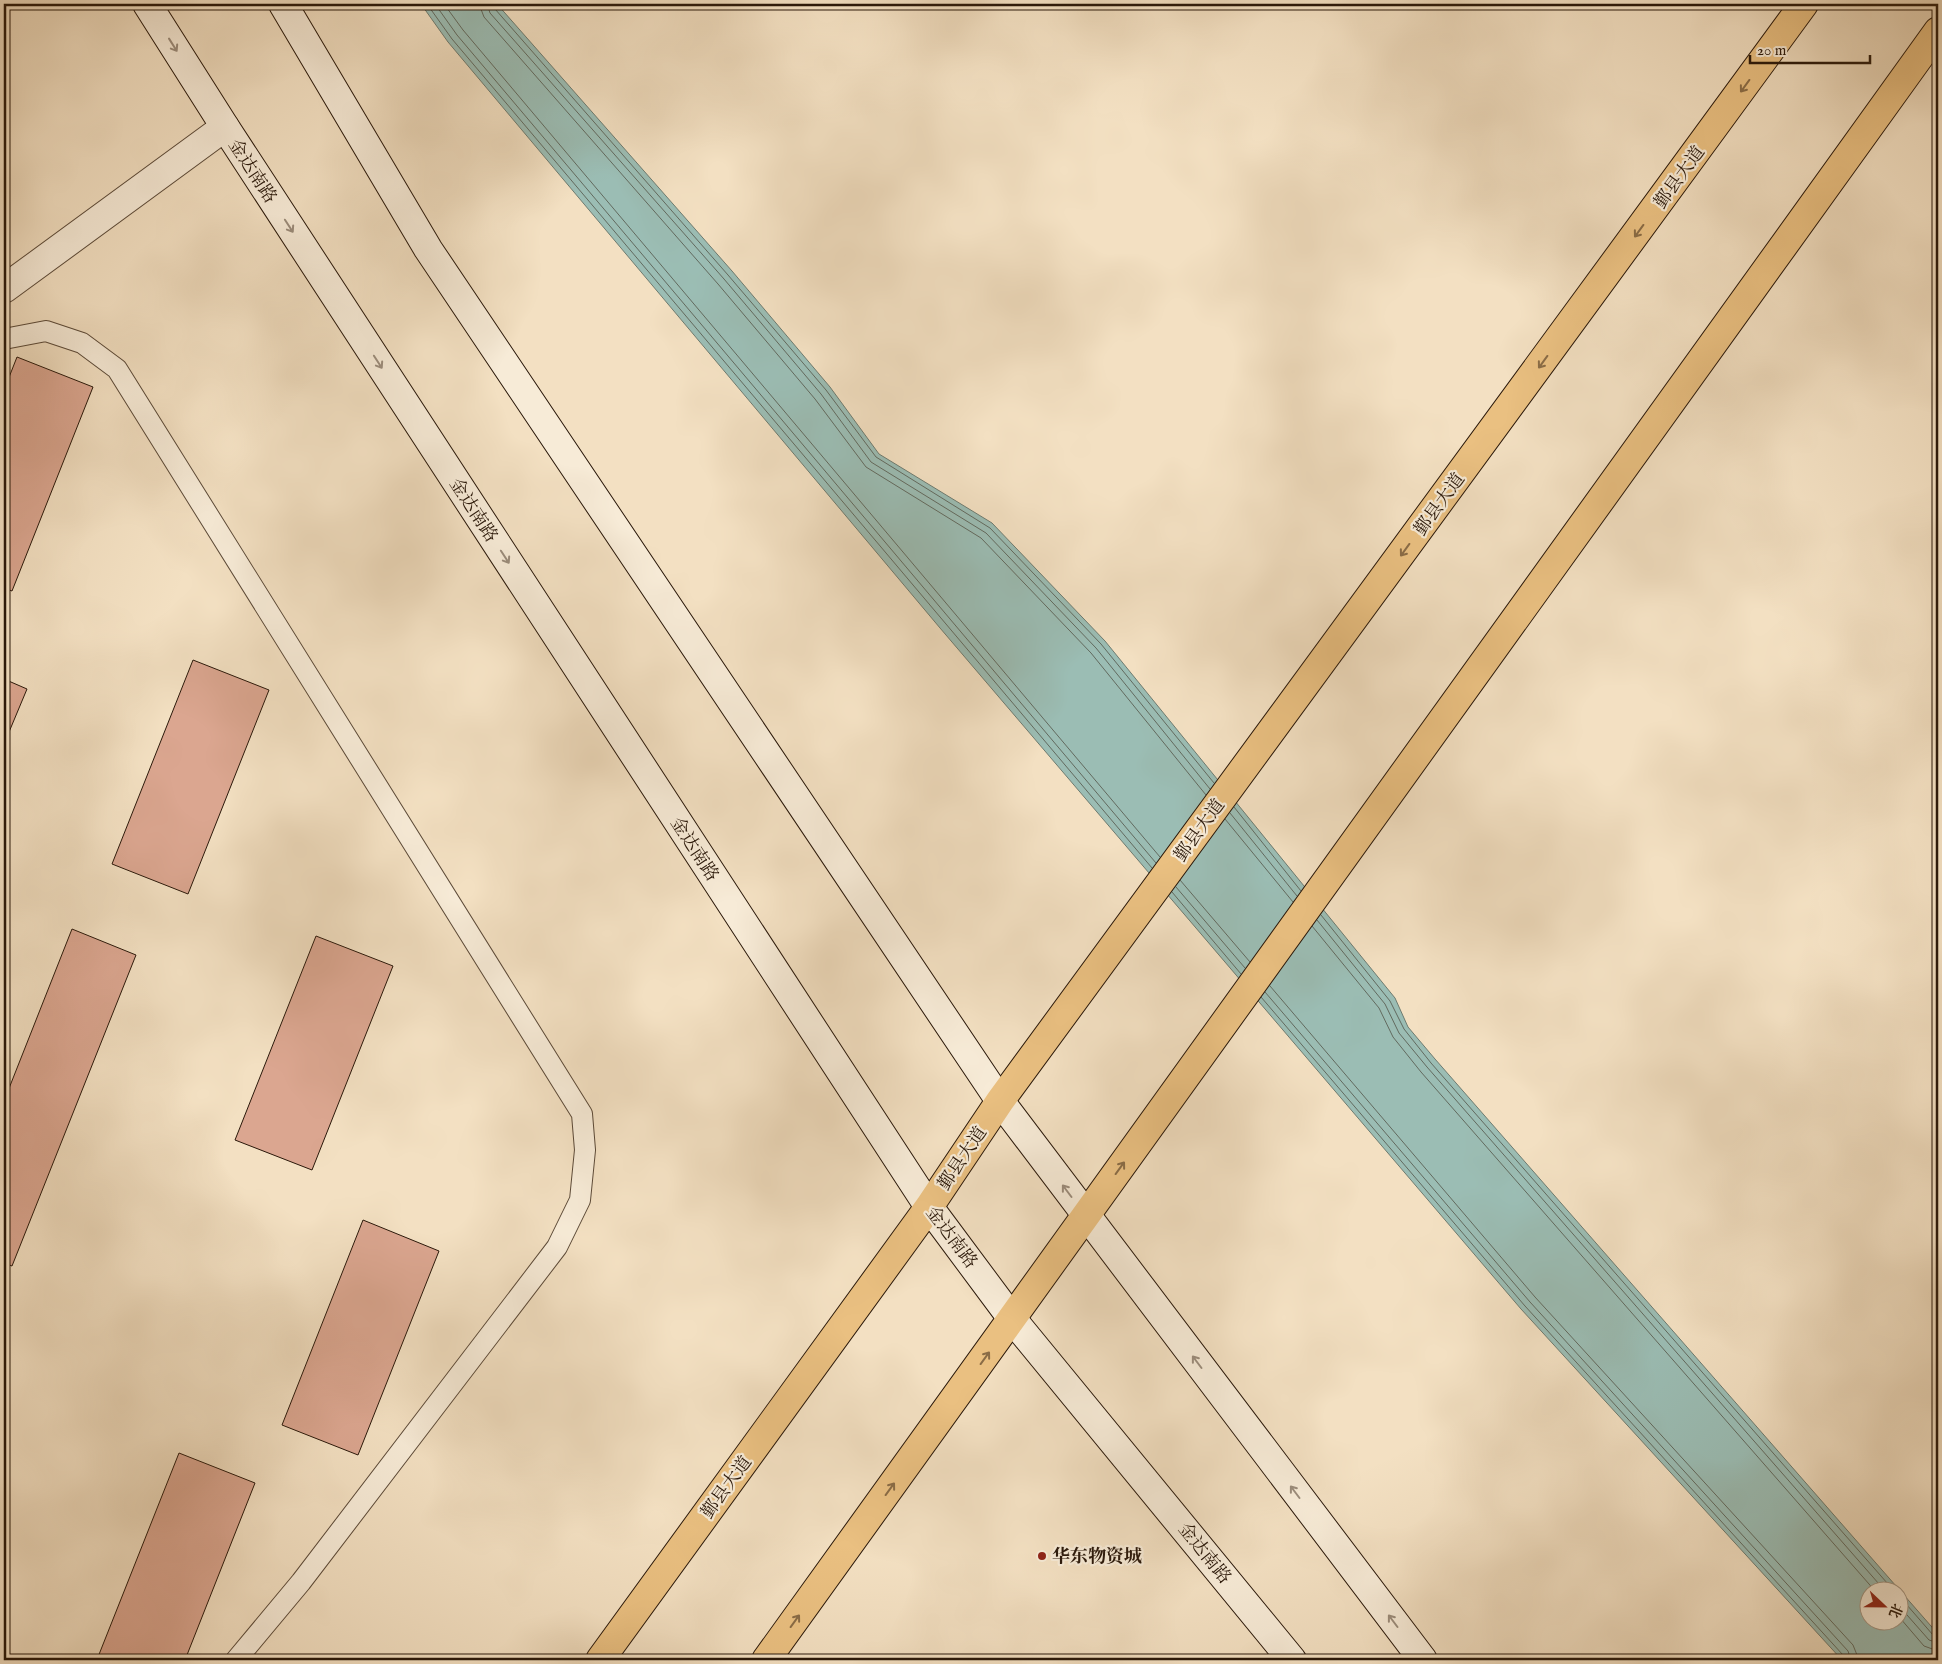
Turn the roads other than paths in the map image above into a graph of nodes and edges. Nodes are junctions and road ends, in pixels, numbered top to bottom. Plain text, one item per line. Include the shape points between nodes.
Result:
1 (147, 4) edge
2 (283, 4) edge
3 (1804, 4) edge
4 (1938, 31) edge
5 (225, 127) junction
6 (4, 289) edge
7 (4, 339) edge
8 (1000, 1101) junction
9 (929, 1208) junction
10 (1086, 1215) junction
11 (1013, 1320) junction
12 (236, 1660) edge
13 (600, 1660) edge
14 (766, 1660) edge
15 (1292, 1660) edge
16 (1423, 1660) edge

1 -> 5 main road, 金达南路
2 - 8 main road via 428,249
3 -> 8 main road, 鄞县大道
10 -> 4 main road
5 - 6 main road
5 -> 9 main road, 金达南路
7 - 12 lane via 46,331 82,343 117,369 582,1114 585,1150 580,1200 557,1246 301,1582
8 - 9 main road, 鄞县大道
10 -> 8 main road
9 - 11 main road, 金达南路
9 - 13 main road, 鄞县大道
10 - 11 main road
16 -> 10 main road
14 -> 11 main road
11 - 15 main road, 金达南路

